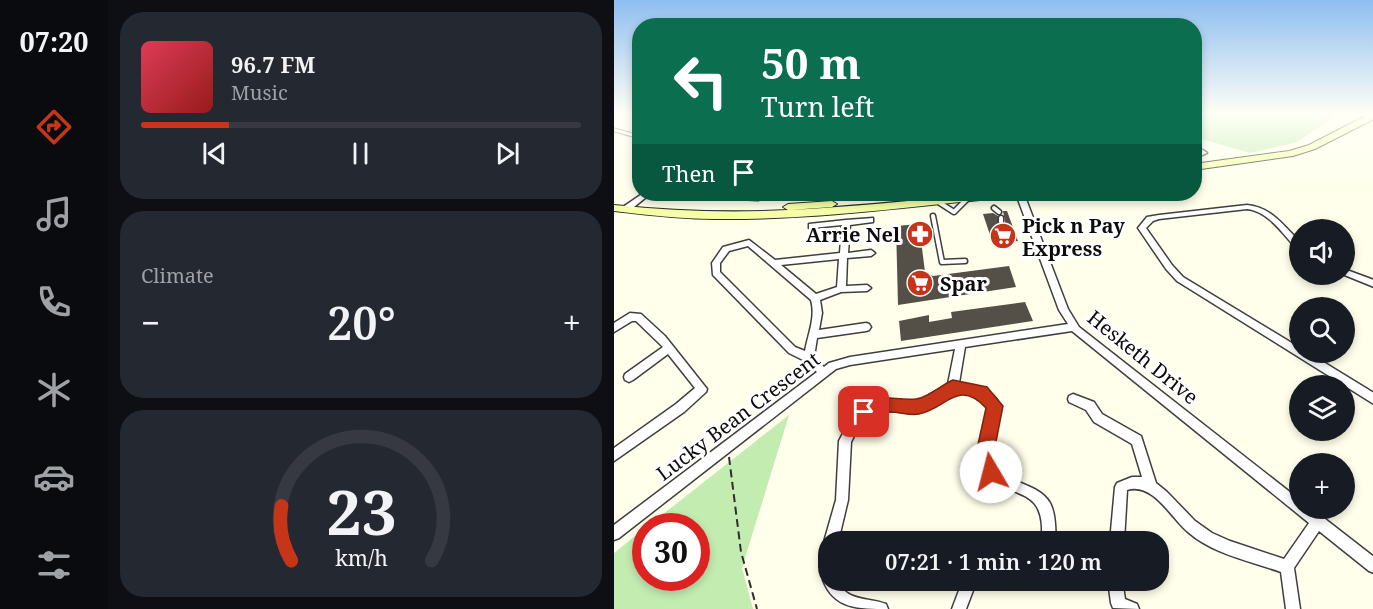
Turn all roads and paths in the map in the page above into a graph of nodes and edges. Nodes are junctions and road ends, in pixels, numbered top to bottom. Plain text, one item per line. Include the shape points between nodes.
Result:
1 (1320, 142) edge
2 (1202, 165) edge
3 (614, 199) edge
4 (908, 201) edge
5 (1023, 201) edge
6 (625, 206) edge
7 (994, 208) dead end
8 (999, 212) dead end
9 (933, 216) dead end
10 (870, 220) dead end
11 (846, 222) junction
12 (812, 226) dead end
13 (1289, 236) edge
14 (871, 253) dead end
15 (843, 256) junction
16 (965, 261) dead end
17 (776, 263) junction
18 (1355, 277) edge
19 (1373, 284) edge
20 (867, 288) dead end
21 (840, 289) junction
22 (815, 298) junction
23 (866, 327) dead end
24 (1073, 327) junction
25 (614, 328) edge
26 (813, 335) junction
27 (961, 345) junction
28 (669, 348) junction
29 (809, 358) junction
30 (824, 373) junction
31 (629, 377) dead end
32 (953, 387) junction
33 (1073, 399) dead end
34 (1373, 399) edge
35 (728, 446) junction
36 (614, 455) edge
37 (1151, 487) junction
38 (1289, 499) edge
39 (1313, 519) edge
40 (1317, 522) junction
41 (834, 531) edge
42 (1049, 531) edge
43 (1117, 531) edge
44 (614, 533) edge
45 (1373, 566) edge
46 (1287, 567) junction
47 (834, 591) edge
48 (966, 591) edge
49 (1116, 591) edge
50 (961, 608) edge
51 (757, 609) edge
52 (881, 609) edge
53 (1132, 609) edge
54 (1293, 609) edge

1 - 2 main road via 1290,154
3 - 6 main road
4 - 6 main road via 812,215 738,217
5 - 24 street, Hesketh Drive
7 - 8 lane
9 - 16 lane via 942,262
10 - 11 street
11 - 12 street
11 - 15 street
13 - 34 street via 1266,212 1247,207 1159,217 1144,223 1142,228 1180,279
14 - 15 street
15 - 17 street
15 - 21 street
17 - 22 street
17 - 29 street via 749,243 726,249 715,268 792,350
18 - 19 street
20 - 21 street
21 - 22 street
22 - 26 street via 818,310
23 - 26 street
24 - 27 street, Lucky Bean Crescent
24 - 38 street, Hesketh Drive
25 - 28 street via 630,317 638,317
26 - 29 street
27 - 30 street, Lucky Bean Crescent via 844,363
27 - 32 street
28 - 31 street
28 - 36 street via 695,377 701,392
29 - 30 street
30 - 35 street, Lucky Bean Crescent
32 - 41 street via 918,407 875,406 864,412 845,441 842,500
32 - 42 street via 981,392 994,403 984,458 987,469 1046,505
33 - 37 street via 1090,406 1098,418 1137,440
35 - 44 street, Lucky Bean Crescent
35 - 51 path via 741,552
37 - 43 street via 1133,482 1121,487
37 - 46 street via 1184,521 1211,540
39 - 40 street, Hesketh Drive
40 - 45 street, Hesketh Drive
40 - 46 street
46 - 54 street
47 - 52 street via 843,600
48 - 50 street
49 - 53 street via 1118,603

